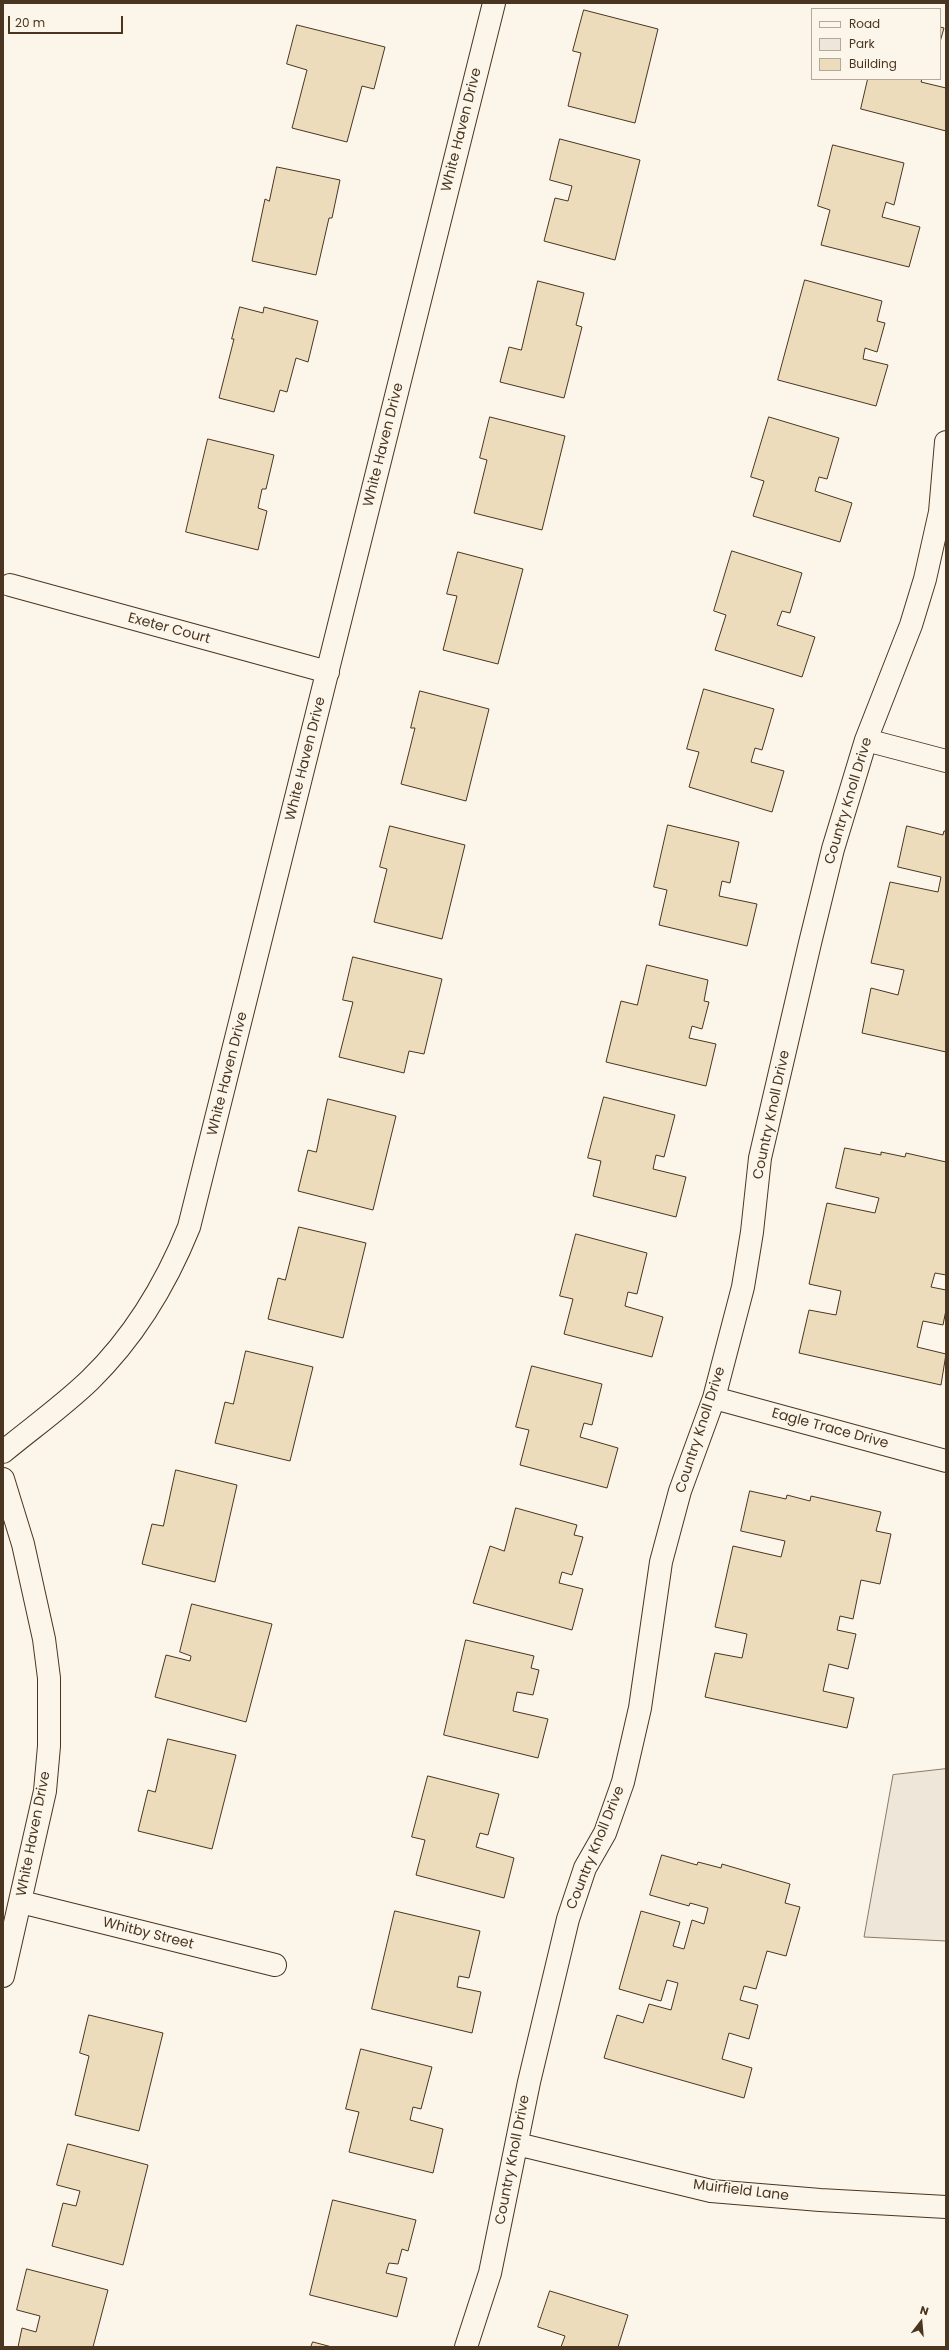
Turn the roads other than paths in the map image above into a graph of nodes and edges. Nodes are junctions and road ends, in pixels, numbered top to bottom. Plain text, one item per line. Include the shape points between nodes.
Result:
1 (494, 3) edge
2 (946, 442) edge
3 (10, 585) dead end
4 (328, 672) junction
5 (866, 740) junction
6 (946, 761) edge
7 (714, 1398) junction
8 (3, 1452) edge
9 (946, 1461) edge
10 (3, 1479) edge
11 (22, 1902) junction
12 (275, 1965) dead end
13 (3, 1976) edge
14 (517, 2144) junction
15 (946, 2207) edge
16 (466, 2347) edge

1 - 4 street, White Haven Drive
2 - 5 street, Country Knoll Drive via 940,512 926,579 911,625
3 - 4 street, Exeter Court
4 - 8 street, White Haven Drive via 189,1227 162,1287 125,1342 90,1380
5 - 6 street
5 - 7 street, Country Knoll Drive via 833,849 765,1135 743,1287
7 - 9 street, Eagle Trace Drive
7 - 14 street, Country Knoll Drive via 680,1491 661,1562 640,1708 624,1782 605,1833 585,1868 568,1919 529,2082
10 - 11 street, White Haven Drive via 23,1544 50,1678 49,1746 45,1791
11 - 12 street, Whitby Street
11 - 13 street, White Haven Drive
14 - 15 street, Muirfield Lane via 711,2191
14 - 16 street, Country Knoll Drive via 490,2273

